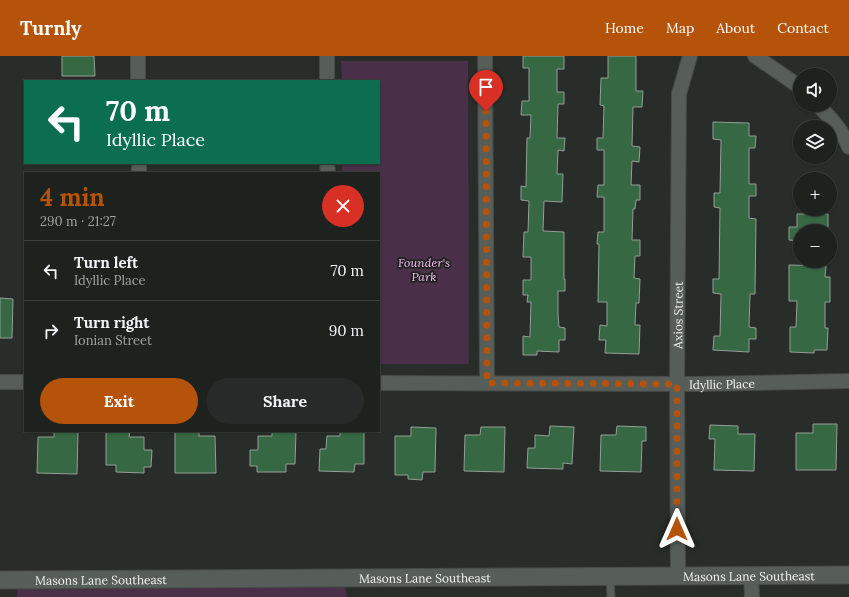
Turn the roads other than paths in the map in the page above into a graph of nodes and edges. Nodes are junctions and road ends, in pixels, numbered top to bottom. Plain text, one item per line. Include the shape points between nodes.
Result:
1 (138, 56) edge
2 (327, 56) edge
3 (485, 56) edge
4 (690, 56) edge
5 (755, 56) edge
6 (138, 80) edge
7 (327, 80) edge
8 (793, 82) edge
9 (825, 112) edge
10 (849, 147) edge
11 (0, 382) edge
12 (24, 382) edge
13 (849, 382) edge
14 (380, 383) edge
15 (487, 383) junction
16 (677, 384) junction
17 (849, 575) edge
18 (678, 576) junction
19 (752, 576) junction
20 (610, 577) junction
21 (0, 580) edge
22 (611, 597) edge
23 (752, 597) edge

1 - 6 street
2 - 7 street
3 - 15 street
4 - 16 street, Axios Street via 679,94
5 - 8 street
9 - 10 street via 847,140
11 - 12 street
13 - 16 street, Idyllic Place
14 - 15 street, Idyllic Place
15 - 16 street, Idyllic Place
16 - 18 street, Axios Street
17 - 19 street, Masons Lane Southeast
18 - 19 street, Masons Lane Southeast
18 - 20 street, Masons Lane Southeast
19 - 23 street
20 - 21 street, Masons Lane Southeast
20 - 22 lane

